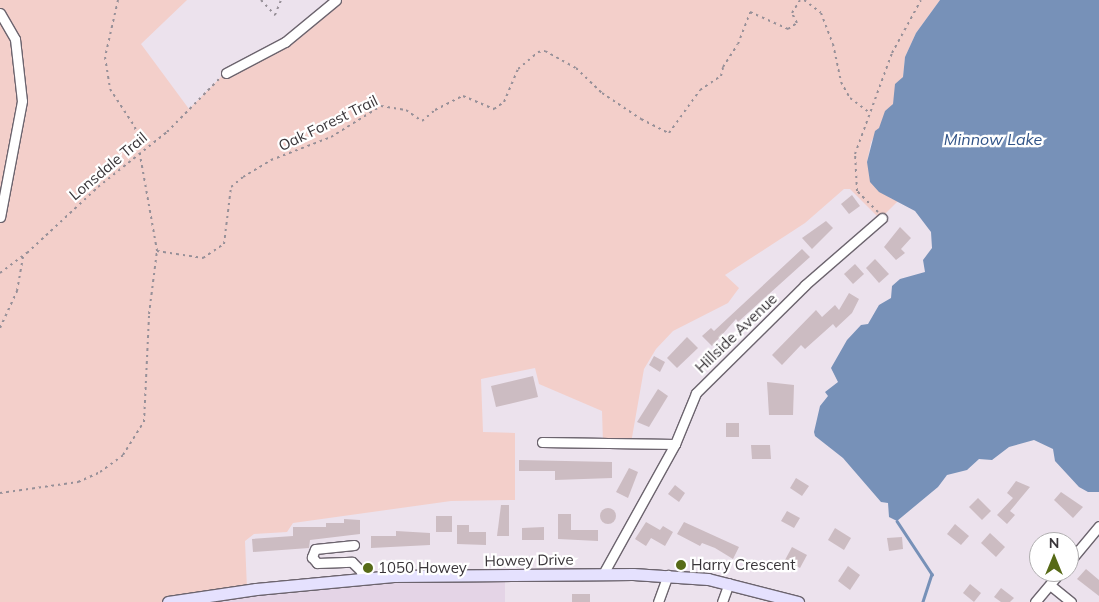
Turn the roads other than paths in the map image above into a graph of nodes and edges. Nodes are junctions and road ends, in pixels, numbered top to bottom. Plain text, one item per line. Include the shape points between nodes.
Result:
1 (336, 0) edge
2 (0, 13) edge
3 (226, 73) road end
4 (0, 217) edge
5 (882, 218) road end
6 (542, 442) dead end
7 (675, 444) junction
8 (1099, 526) edge
9 (354, 545) dead end
10 (1079, 550) edge
11 (603, 574) junction
12 (668, 575) junction
13 (362, 578) junction
14 (1052, 582) edge
15 (729, 583) junction
16 (1050, 585) junction
17 (168, 602) edge
18 (658, 602) edge
19 (722, 602) edge
20 (798, 602) edge
21 (1035, 602) edge
22 (1071, 602) edge

1 - 3 street via 285,42
2 - 4 street via 15,39 22,100
5 - 7 street, Hillside Avenue via 710,376 688,408
6 - 7 street
7 - 11 street, Hillside Avenue
8 - 10 street
9 - 13 street via 315,549 312,557 318,563 352,562 361,571
11 - 12 main road, Howey Drive
11 - 13 main road, Howey Drive
12 - 15 main road, Howey Drive
12 - 18 street
13 - 17 main road, Howey Drive
14 - 16 street
15 - 19 street
15 - 20 main road, Howey Drive
16 - 21 street
16 - 22 street

